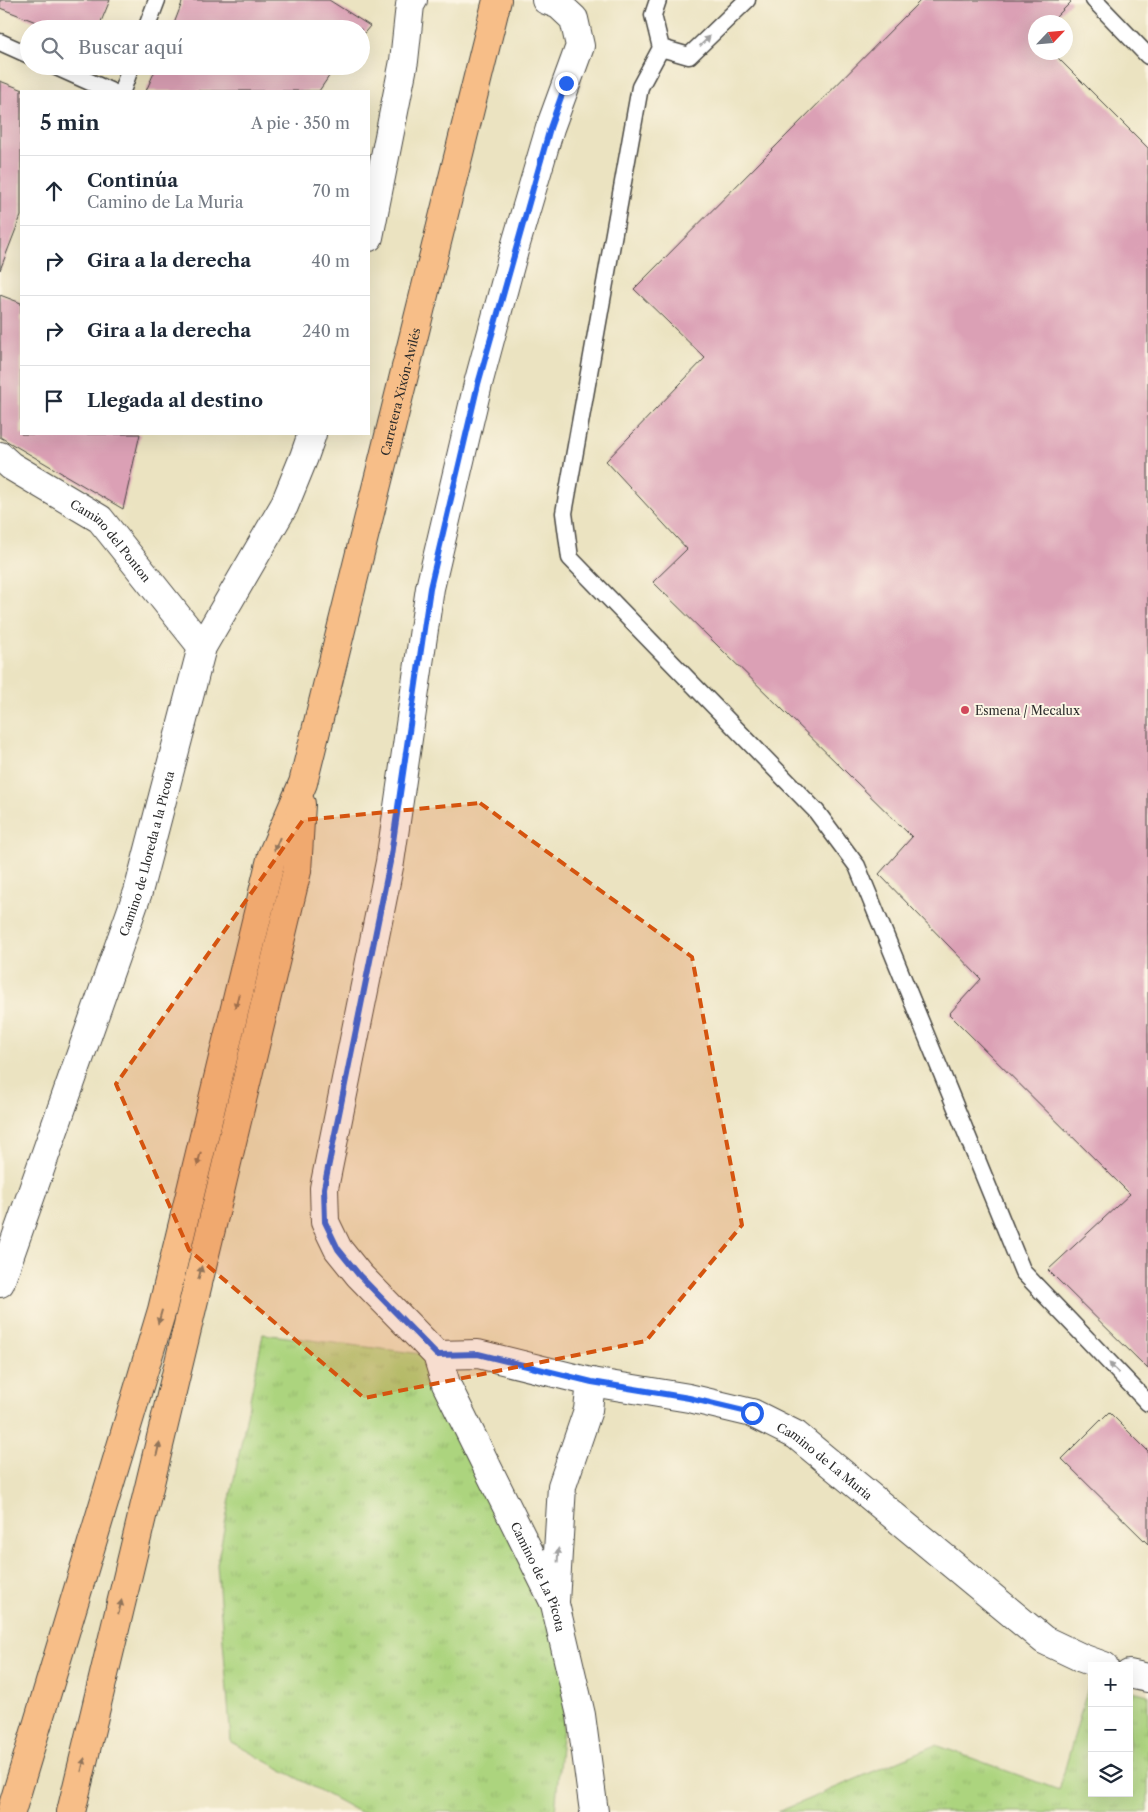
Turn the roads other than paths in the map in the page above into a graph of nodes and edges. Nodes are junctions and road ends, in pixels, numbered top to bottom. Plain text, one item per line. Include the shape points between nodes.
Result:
1 (157, 0) edge
2 (413, 0) edge
3 (497, 0) edge
4 (546, 0) edge
5 (658, 0) edge
6 (748, 0) edge
7 (1094, 0) edge
8 (149, 20) edge
9 (0, 42) edge
10 (661, 48) junction
11 (20, 51) edge
12 (1148, 56) edge
13 (74, 75) edge
14 (128, 75) edge
15 (108, 90) edge
16 (122, 90) edge
17 (370, 233) edge
18 (312, 435) edge
19 (0, 456) edge
20 (202, 647) junction
21 (303, 783) junction
22 (0, 1283) edge
23 (437, 1355) junction
24 (592, 1382) junction
25 (1148, 1403) edge
26 (555, 1604) junction
27 (1093, 1662) edge
28 (1133, 1675) edge
29 (1148, 1678) edge
30 (11, 1812) edge
31 (71, 1812) edge
32 (594, 1812) edge

1 - 8 lane
2 - 17 street
3 - 21 highway, Carretera Xixón-Avilés
4 - 23 street via 559,4 574,19 580,46 550,128 515,247 478,384 430,588 390,862 324,1188 325,1222 338,1249
5 - 10 lane via 654,15
10 -> 6 lane via 689,56
7 - 12 lane
9 - 11 lane
25 -> 10 lane via 1023,1272 857,866 816,811 570,558 564,513 640,87
13 - 15 lane
14 - 16 lane
18 - 20 street, Camino de Lloreda a la Picota via 284,506
19 - 20 street, Camino del Ponton via 100,520
20 - 22 street, Camino de Lloreda a la Picota via 138,892
21 -> 30 highway via 272,855 162,1310
31 -> 21 highway via 297,870
23 - 24 street, Camino de La Muria via 478,1354
23 - 26 street, Camino de La Picota via 446,1384
26 -> 24 street via 562,1486 588,1410
24 - 27 street, Camino de La Muria via 689,1398 752,1413 796,1435 1044,1640
26 - 32 street, Camino de La Picota via 582,1716
28 - 29 street

